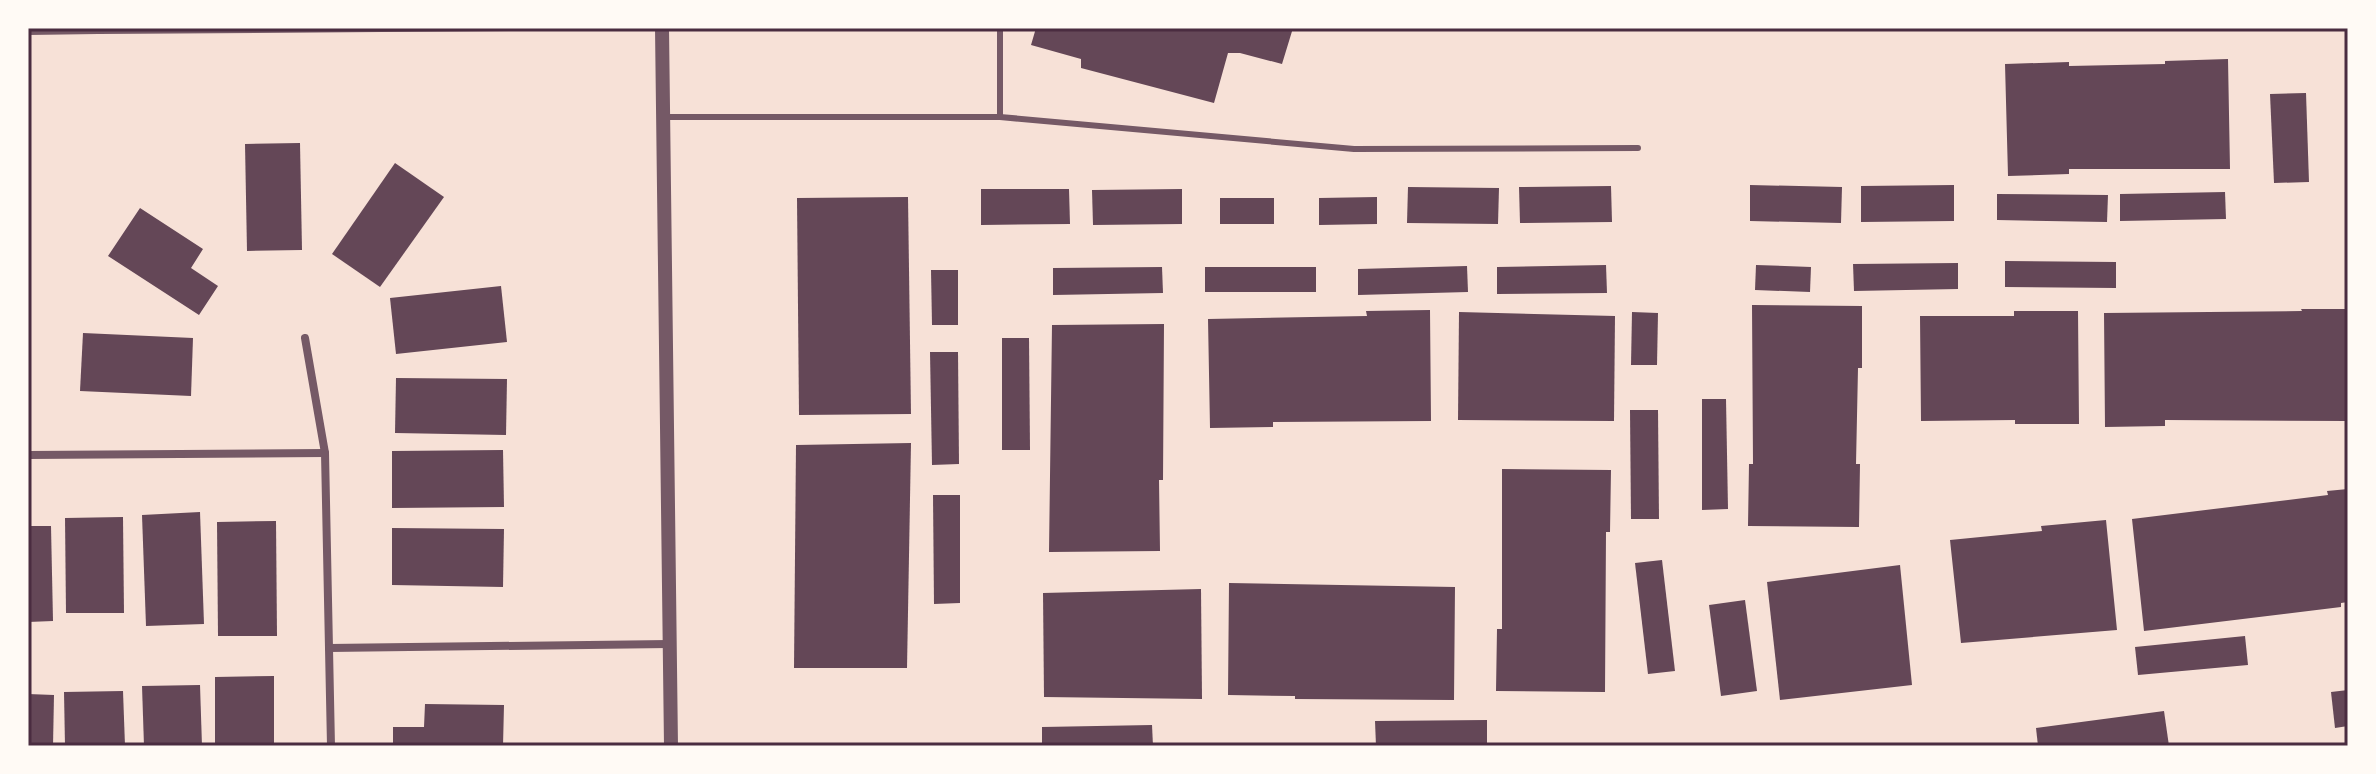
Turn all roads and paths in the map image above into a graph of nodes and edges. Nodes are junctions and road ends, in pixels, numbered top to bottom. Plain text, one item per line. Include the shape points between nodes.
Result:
1 (525, 28) edge
2 (662, 28) edge
3 (1000, 28) edge
4 (98, 29) edge
5 (341, 29) edge
6 (28, 32) edge
7 (663, 117) junction
8 (1000, 117) junction
9 (1638, 148) dead end
10 (305, 338) dead end
11 (325, 453) junction
12 (28, 455) edge
13 (669, 644) junction
14 (329, 648) junction
15 (331, 746) edge
16 (671, 746) edge

1 - 5 lane
2 - 7 street
3 - 8 lane
4 - 5 lane
4 - 6 lane
7 - 8 lane
7 - 13 street
8 - 9 lane via 1354,149
10 - 11 street
11 - 12 street
11 - 14 street
13 - 14 street
13 - 16 street
14 - 15 street

